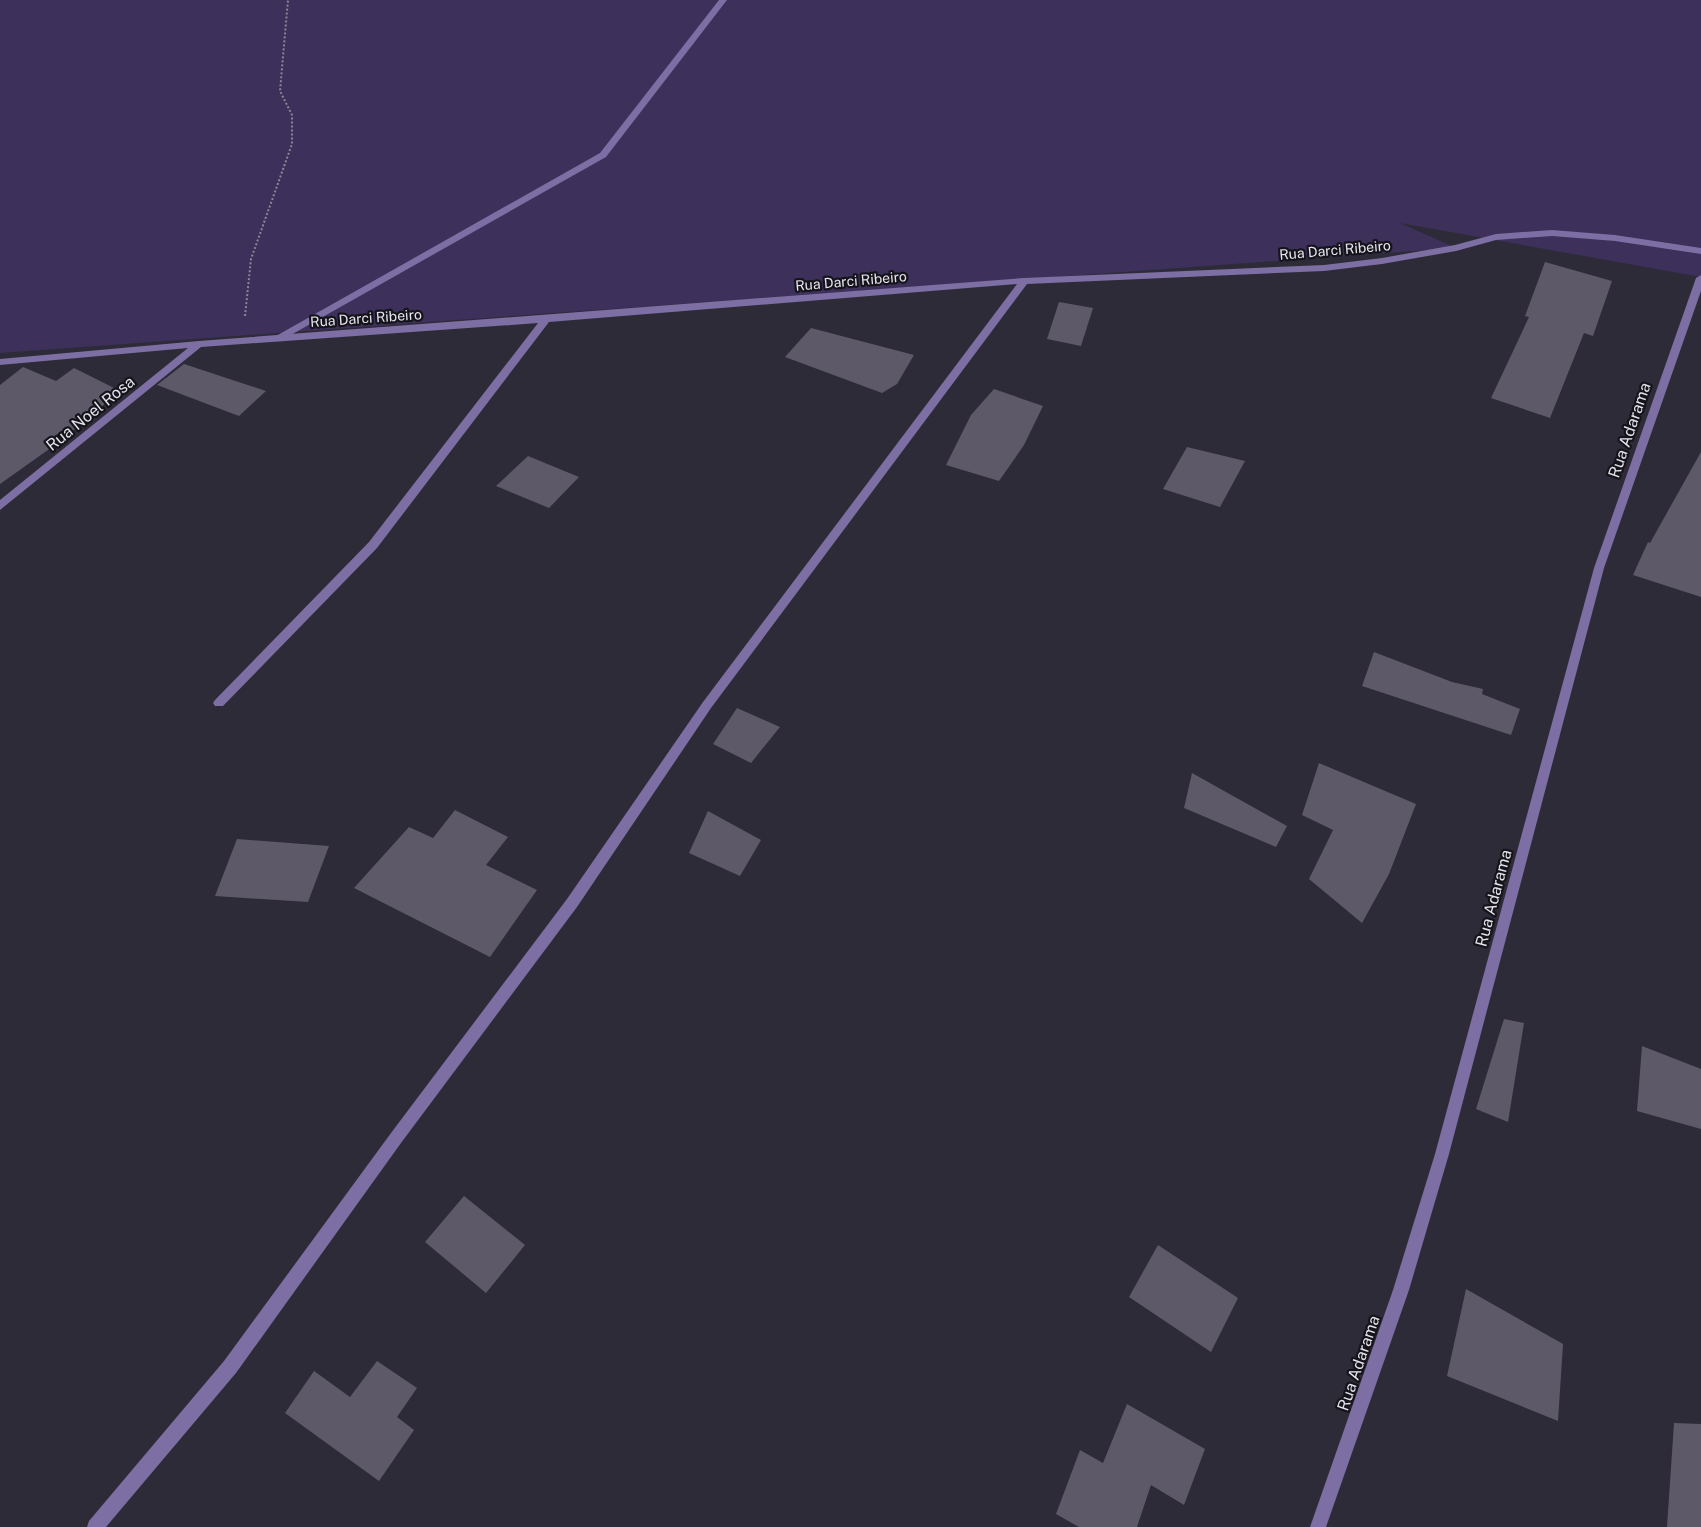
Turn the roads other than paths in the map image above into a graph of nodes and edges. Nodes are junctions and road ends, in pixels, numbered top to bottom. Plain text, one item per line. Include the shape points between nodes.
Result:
1 (723, 0) edge
2 (1701, 251) edge
3 (1701, 278) edge
4 (1024, 281) junction
5 (546, 320) junction
6 (279, 338) junction
7 (200, 344) junction
8 (0, 362) edge
9 (0, 506) edge
10 (219, 703) dead end
11 (95, 1527) edge
12 (1318, 1527) edge

1 - 6 street via 603,155
2 - 4 street, Rua Darci Ribeiro via 1552,233 1496,237 1445,250 1324,268
3 - 12 street, Rua Adarama via 1599,568 1442,1154 1401,1290
4 - 5 street, Rua Darci Ribeiro
4 - 11 street via 707,705 572,903 230,1367
5 - 6 street, Rua Darci Ribeiro
5 - 10 street via 373,545
6 - 7 street, Rua Darci Ribeiro
7 - 8 street, Rua Darci Ribeiro
7 - 9 street, Rua Noel Rosa

